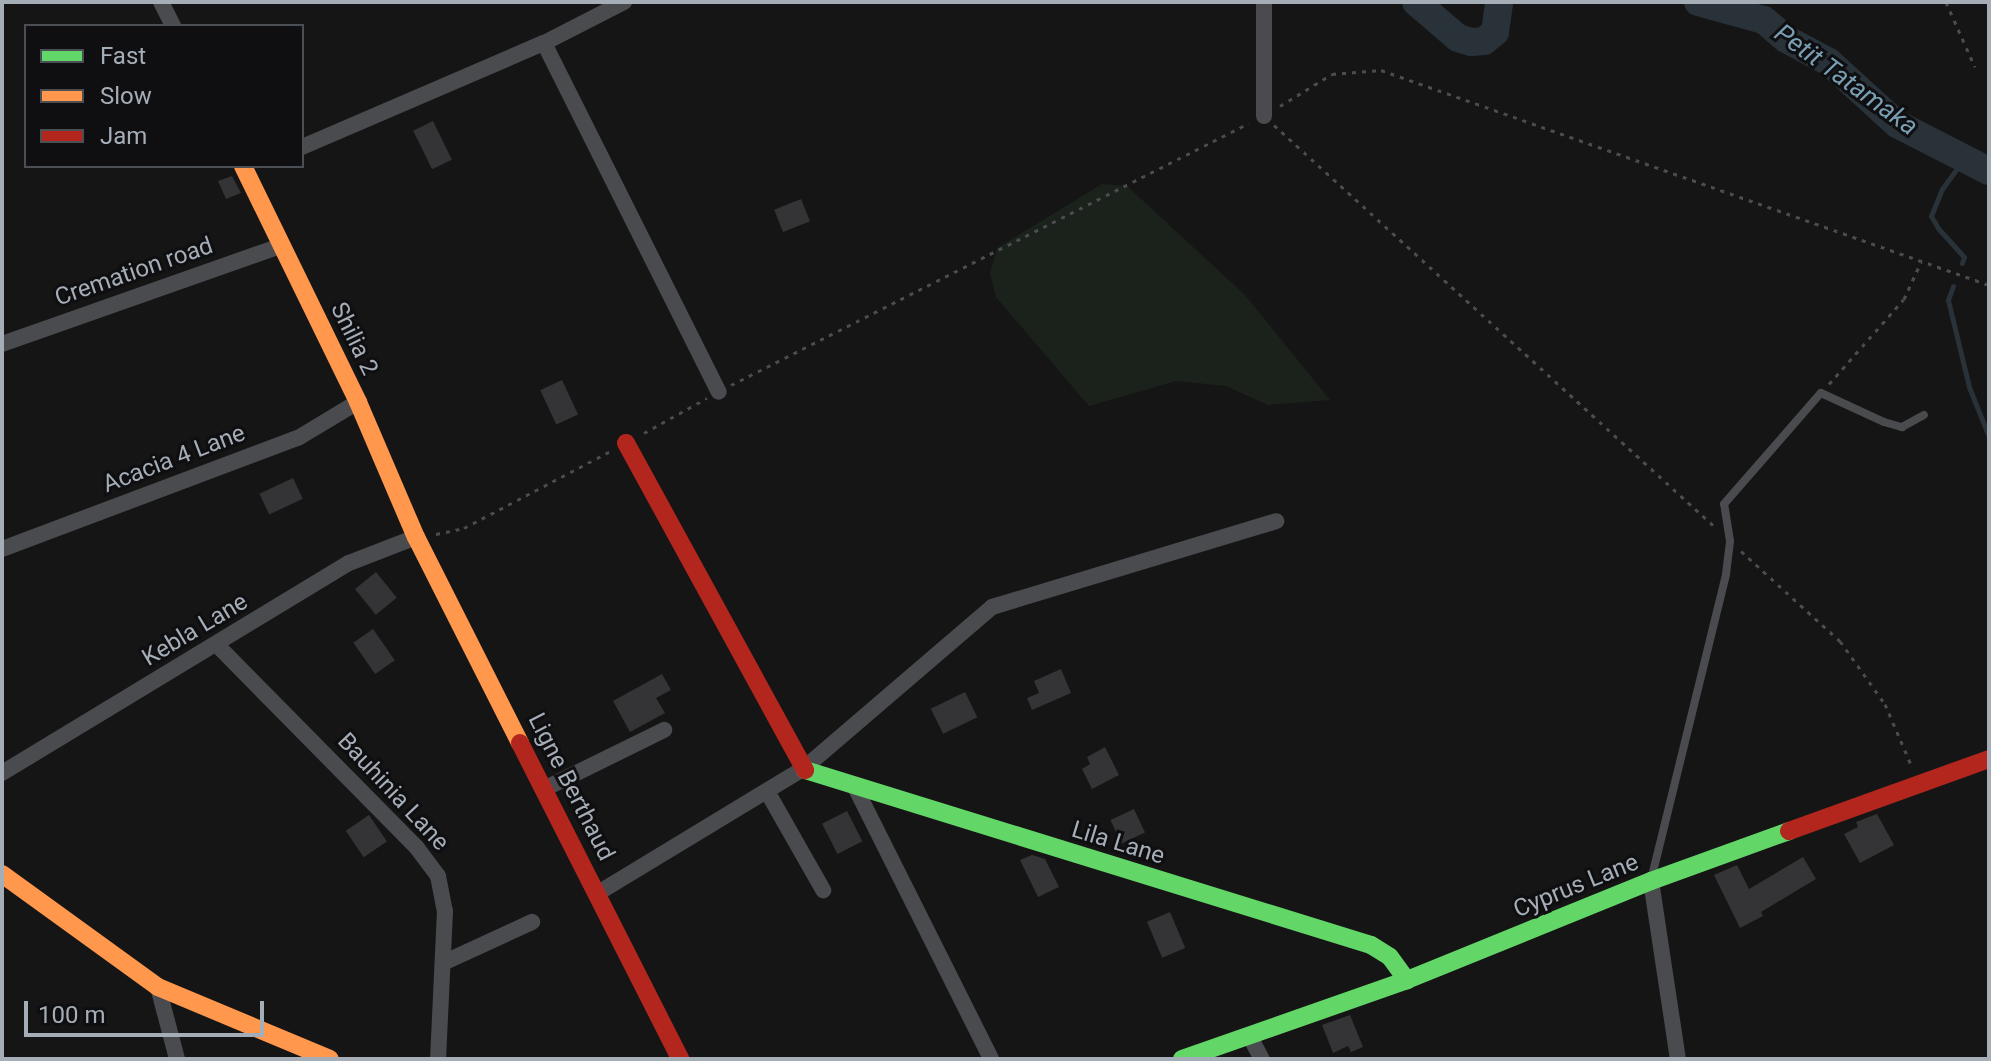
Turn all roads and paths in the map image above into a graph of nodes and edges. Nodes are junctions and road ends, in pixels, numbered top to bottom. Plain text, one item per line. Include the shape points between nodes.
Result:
1 (161, 2) edge
2 (624, 2) edge
3 (1264, 2) edge
4 (1946, 2) edge
5 (172, 24) edge
6 (544, 43) junction
7 (1975, 67) dead end
8 (1264, 116) junction
9 (304, 146) edge
10 (248, 168) edge
11 (281, 246) junction
12 (1921, 262) junction
13 (1989, 285) edge
14 (2, 344) edge
15 (719, 392) junction
16 (1821, 393) junction
17 (358, 402) junction
18 (1924, 415) dead end
19 (626, 443) junction
20 (1276, 521) dead end
21 (416, 537) junction
22 (1730, 541) junction
23 (2, 549) edge
24 (217, 645) junction
25 (664, 730) dead end
26 (1989, 759) edge
27 (803, 769) junction
28 (2, 773) edge
29 (1919, 782) junction
30 (855, 787) junction
31 (544, 789) junction
32 (768, 793) junction
33 (1651, 881) junction
34 (3, 883) edge
35 (823, 890) dead end
36 (598, 893) junction
37 (532, 922) dead end
38 (445, 962) junction
39 (1407, 980) junction
40 (158, 987) junction
41 (1249, 1035) junction
42 (177, 1059) edge
43 (330, 1059) edge
44 (438, 1059) edge
45 (680, 1059) edge
46 (991, 1059) edge
47 (1182, 1059) edge
48 (1262, 1059) edge
49 (1678, 1059) edge

1 - 5 street
2 - 6 street
3 - 8 street
4 - 7 path
6 - 9 street
6 - 15 street
8 - 12 path via 1332,74 1381,70
8 - 15 path
8 - 22 path
10 - 11 street, Shilia 2
11 - 14 street, Cremation road
11 - 17 street, Shilia 2
12 - 13 path
12 - 16 path via 1904,299
15 - 19 path
16 - 18 lane via 1902,427
16 - 22 lane via 1724,504
17 - 21 street, Shilia 2
17 - 23 street, Acacia 4 Lane via 298,438
19 - 21 path via 464,528
19 - 27 street
20 - 27 street via 992,607
21 - 24 street, Kebla Lane via 349,563
21 - 31 street, Ligne Berthaud
22 - 29 path via 1840,641 1885,704
22 - 33 lane
24 - 28 street, Kebla Lane
24 - 38 street, Bauhinia Lane via 417,848 438,876 445,911
25 - 31 street
26 - 29 street, Cyprus Lane
27 - 30 street, Lila Lane
27 - 32 street
29 - 33 street, Cyprus Lane
30 - 39 street, Lila Lane via 1371,945 1390,957
30 - 46 street
31 - 36 street, Ligne Berthaud
32 - 35 street
32 - 36 street
33 - 39 street, Cyprus Lane
33 - 49 street
34 - 40 street
36 - 45 street, Ligne Berthaud
37 - 38 street
38 - 44 street, Bauhinia Lane
39 - 41 street, Cyprus Lane
40 - 42 street
40 - 43 street
41 - 47 street, Cyprus Lane
41 - 48 street

